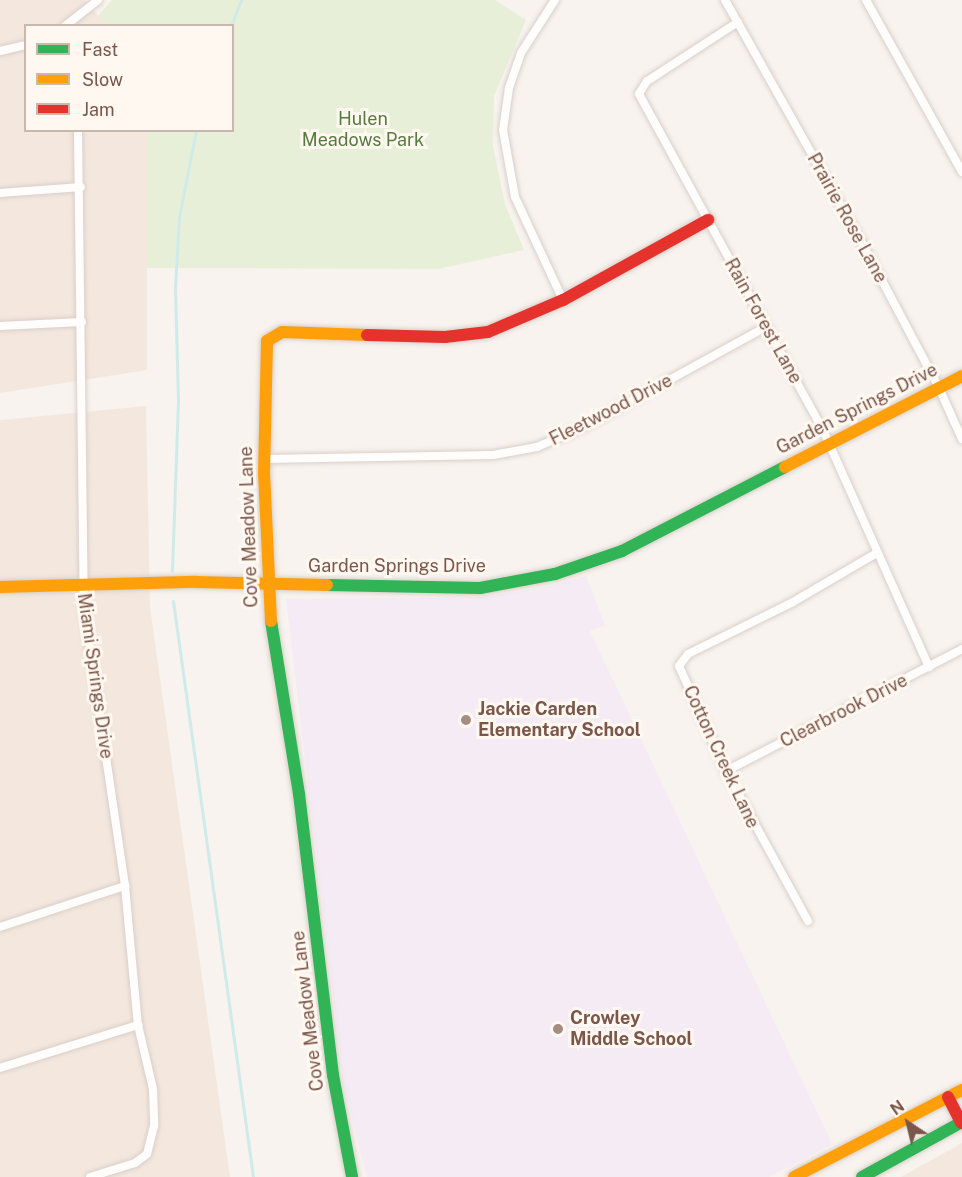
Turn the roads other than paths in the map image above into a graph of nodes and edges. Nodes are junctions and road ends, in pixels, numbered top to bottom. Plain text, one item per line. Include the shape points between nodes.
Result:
1 (98, 0) edge
2 (555, 0) edge
3 (725, 0) edge
4 (866, 0) edge
5 (738, 22) junction
6 (68, 24) edge
7 (24, 45) edge
8 (0, 51) edge
9 (78, 132) edge
10 (962, 172) edge
11 (81, 187) junction
12 (0, 193) edge
13 (708, 220) junction
14 (563, 300) junction
15 (82, 322) junction
16 (0, 326) edge
17 (766, 327) junction
18 (962, 376) edge
19 (939, 388) junction
20 (962, 439) edge
21 (828, 444) junction
22 (264, 459) junction
23 (877, 553) junction
24 (267, 583) junction
25 (82, 585) junction
26 (0, 587) edge
27 (962, 649) edge
28 (929, 667) junction
29 (726, 771) junction
30 (126, 886) junction
31 (808, 921) dead end
32 (0, 927) edge
33 (138, 1025) junction
34 (0, 1068) edge
35 (962, 1090) edge
36 (948, 1097) junction
37 (962, 1123) edge
38 (90, 1177) edge
39 (352, 1177) edge
40 (794, 1177) edge
41 (862, 1177) edge

1 - 6 street
2 - 14 street via 521,53 509,88 504,130 515,197
3 - 5 street, Prairie Rose Lane
4 - 10 street
5 - 13 street, Rain Forest Lane via 639,90
5 - 19 street, Prairie Rose Lane
7 - 8 street
9 - 11 street, Miami Springs Drive
11 - 12 street
11 - 15 street, Miami Springs Drive
13 - 14 street, Cove Meadow Lane
13 - 17 street, Rain Forest Lane
14 - 22 street, Cove Meadow Lane via 488,332 445,337 282,333 271,338 264,353
15 - 16 street
15 - 25 street, Miami Springs Drive
17 - 21 street, Rain Forest Lane
17 - 22 street, Fleetwood Drive via 587,425 537,447 493,456
18 - 19 street, Garden Springs Drive
19 - 20 street, Prairie Rose Lane
19 - 21 street, Garden Springs Drive
21 - 23 street, Rain Forest Lane
21 - 24 street, Garden Springs Drive via 622,551 555,574 480,588
22 - 24 street, Cove Meadow Lane
23 - 28 street, Rain Forest Lane
23 - 29 street, Cotton Creek Lane via 793,602 688,654 682,661 681,673
24 - 25 street, Garden Springs Drive
24 - 39 street, Cove Meadow Lane via 299,794 332,1065
25 - 26 street, Garden Springs Drive
25 - 30 street, Miami Springs Drive
27 - 28 street, Clearbrook Drive
28 - 29 street, Clearbrook Drive
29 - 31 street, Cotton Creek Lane
30 - 32 street
30 - 33 street, Miami Springs Drive
33 - 34 street
33 - 38 street, Miami Springs Drive via 153,1089 153,1141 147,1155 135,1163
35 - 36 street
36 - 37 street
36 - 40 street
37 - 41 street

